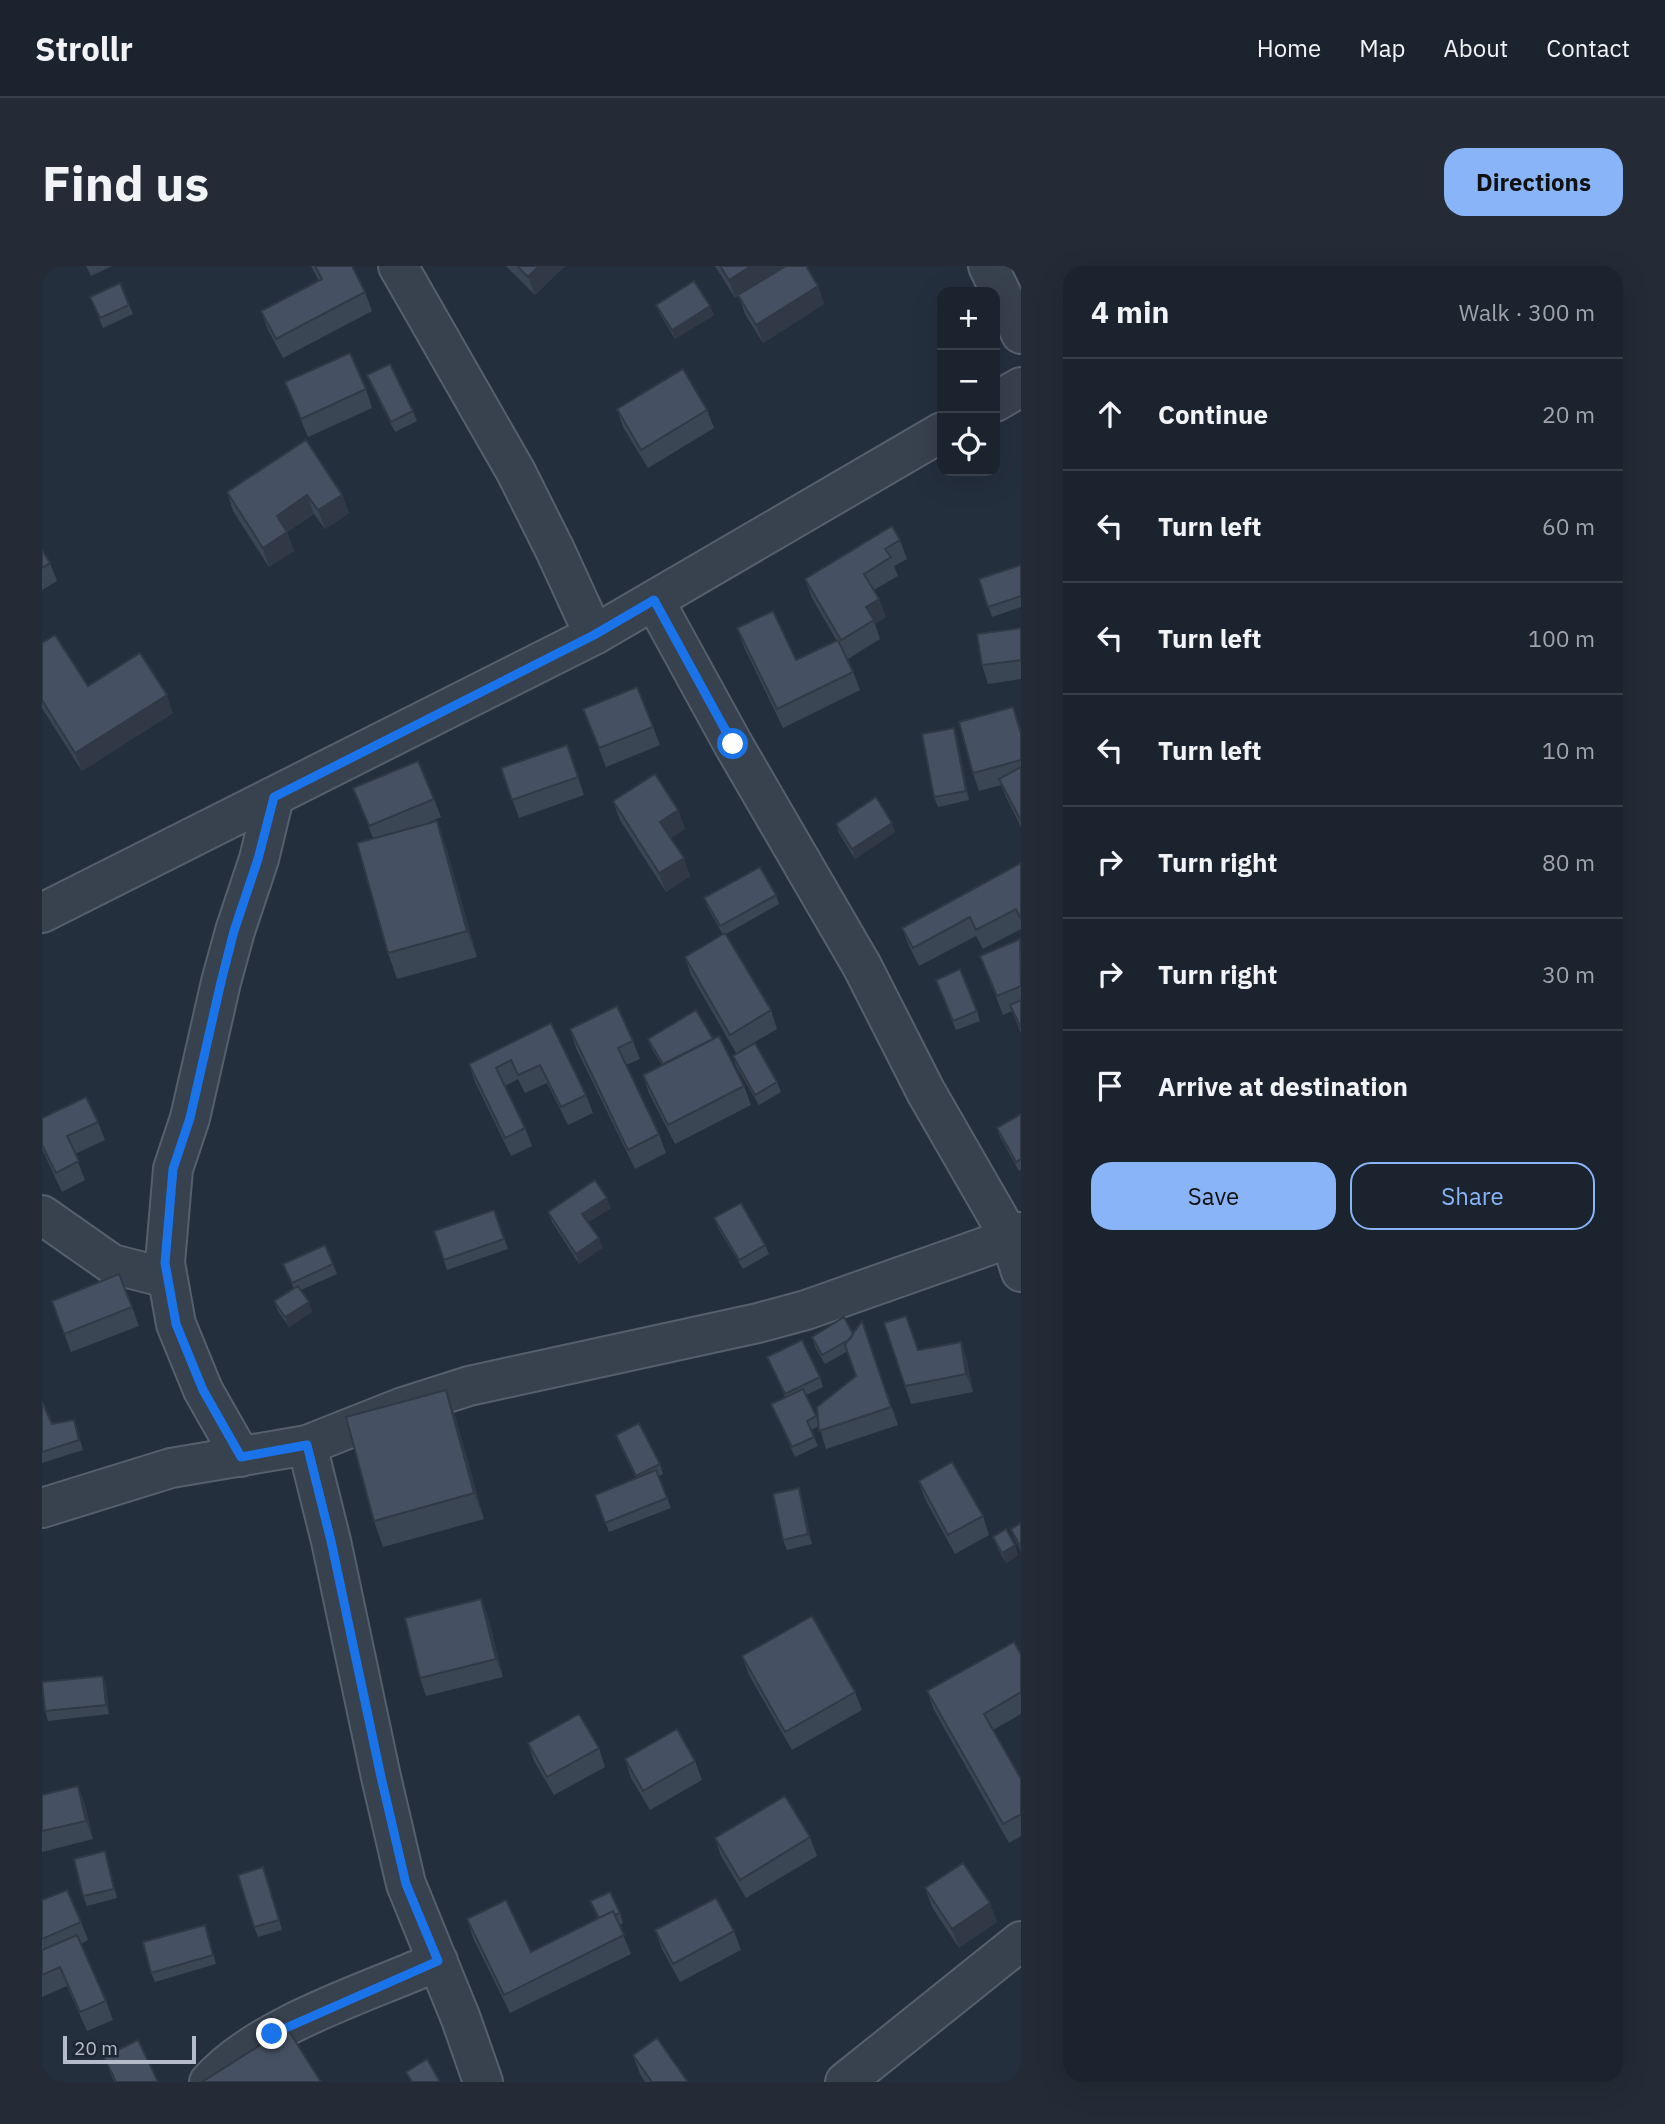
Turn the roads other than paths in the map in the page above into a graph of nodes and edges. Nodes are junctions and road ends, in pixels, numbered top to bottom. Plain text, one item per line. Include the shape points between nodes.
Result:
1 (398, 266) edge
2 (988, 266) edge
3 (1021, 334) edge
4 (1021, 387) edge
5 (1000, 399) edge
6 (937, 435) edge
7 (654, 600) junction
8 (594, 635) junction
9 (274, 797) junction
10 (42, 913) edge
11 (42, 1215) edge
12 (1017, 1247) edge
13 (167, 1278) junction
14 (307, 1445) junction
15 (241, 1457) junction
16 (42, 1508) edge
17 (1021, 1941) edge
18 (438, 1961) junction
19 (209, 2082) edge
20 (483, 2082) edge
21 (845, 2082) edge

1 - 8 street via 516,472
2 - 3 street
4 - 5 street
6 - 7 street
7 - 8 street
7 - 12 street via 862,967 926,1092
8 - 9 street
9 - 10 street
9 - 13 street via 173,1169
11 - 13 street via 112,1264
12 - 14 street via 758,1323 469,1386
13 - 15 street via 176,1324 203,1390
14 - 15 street
14 - 18 street via 406,1884
15 - 16 street via 171,1468
17 - 21 street
18 - 19 street via 272,2034 236,2056
18 - 20 street

